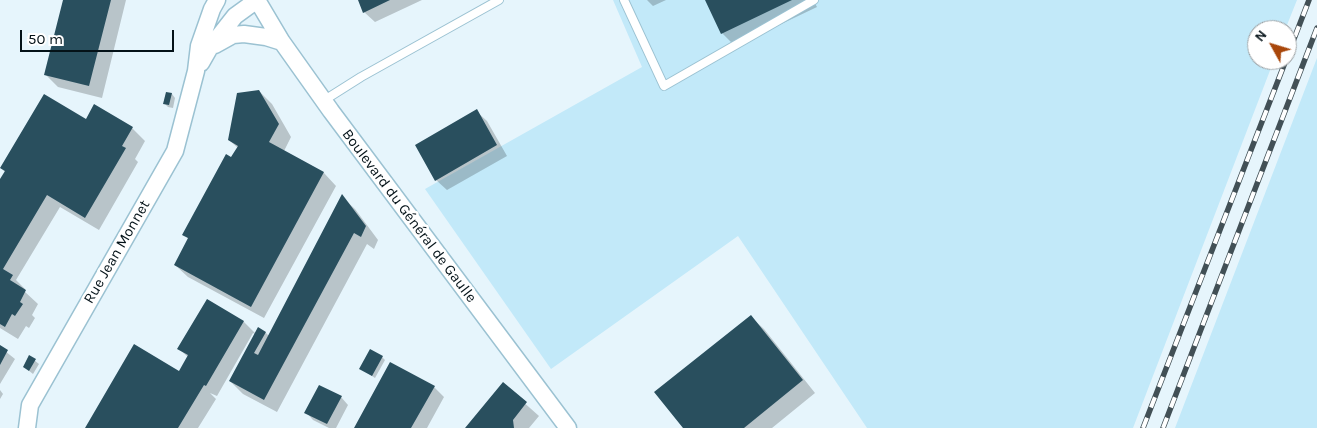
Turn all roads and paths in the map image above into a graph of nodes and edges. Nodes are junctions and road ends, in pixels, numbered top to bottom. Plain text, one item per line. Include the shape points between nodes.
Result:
1 (217, 0) edge
2 (257, 0) edge
3 (499, 0) edge
4 (624, 0) edge
5 (814, 0) edge
6 (282, 42) junction
7 (209, 49) junction
8 (196, 71) junction
9 (324, 101) junction
10 (27, 428) edge
11 (568, 428) edge

1 - 8 street via 199,46
2 - 6 street, Boulevard du Général de Gaulle
2 - 7 street via 236,16
3 - 9 lane
4 - 5 lane via 664,86
6 - 7 street via 266,37 233,35
6 - 9 street, Boulevard du Général de Gaulle
7 - 8 street
8 - 10 street, Rue Jean Monnet via 175,151 30,405
9 - 11 street, Boulevard du Général de Gaulle

